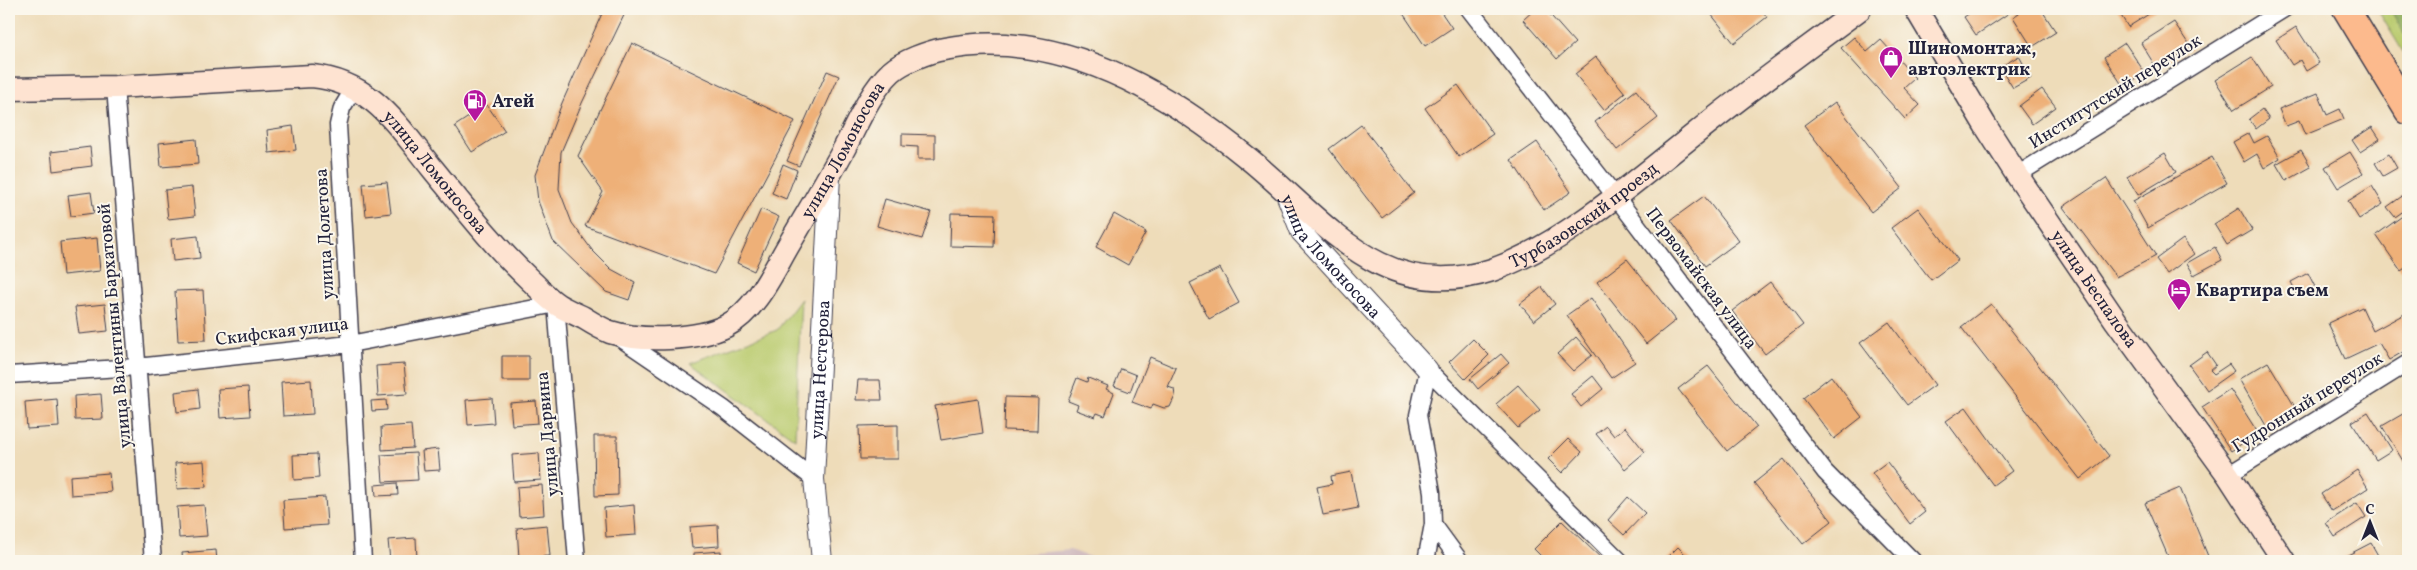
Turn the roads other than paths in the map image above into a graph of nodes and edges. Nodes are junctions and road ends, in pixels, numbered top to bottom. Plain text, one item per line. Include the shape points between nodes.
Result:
1 (1469, 9) edge
2 (1860, 9) edge
3 (1916, 9) edge
4 (2284, 9) edge
5 (2346, 9) edge
6 (115, 87) junction
7 (9, 88) edge
8 (354, 88) junction
9 (2408, 111) edge
10 (2018, 175) junction
11 (830, 176) junction
12 (1285, 191) junction
13 (1616, 197) junction
14 (556, 304) junction
15 (611, 332) junction
16 (350, 344) junction
17 (2408, 363) edge
18 (137, 367) junction
19 (1428, 370) junction
20 (9, 375) edge
21 (2228, 475) junction
22 (814, 479) junction
23 (1433, 524) junction
24 (153, 561) edge
25 (363, 561) edge
26 (578, 561) edge
27 (822, 561) edge
28 (1426, 561) edge
29 (1460, 561) edge
30 (1620, 561) edge
31 (1913, 561) edge
32 (2284, 561) edge

1 - 13 street, Первомайская улица
2 - 13 main road, Турбазовский проезд
3 - 10 main road, улица Беспалова
4 - 10 street, Институтский переулок
5 - 9 main road
6 - 7 main road, улица Ломоносова
6 - 8 main road, улица Ломоносова via 312,76 336,79
6 - 18 street, улица Валентины Бархатовой
8 - 14 main road, улица Ломоносова via 385,110 501,253
8 - 16 street, улица Долетова via 342,108 338,125
10 - 21 main road, улица Беспалова via 2116,321
11 - 12 main road, улица Ломоносова via 868,103 892,71 942,49 984,45 1073,57 1115,73 1171,102 1248,158
11 - 15 main road, улица Ломоносова via 759,296 729,325 694,336 656,338
11 - 22 street, улица Нестерова
12 - 13 main road, Турбазовский проезд via 1334,236 1376,262 1415,277 1455,279 1494,269 1543,246
12 - 19 street, улица Ломоносова via 1301,232
13 - 31 street, Первомайская улица via 1825,472
14 - 15 main road, улица Ломоносова
14 - 16 street, Скифская улица
14 - 26 street, улица Дарвина
15 - 22 street via 723,408
16 - 18 street, Скифская улица
16 - 25 street, улица Долетова
17 - 21 street, Гудронный переулок
18 - 20 street, Скифская улица
18 - 24 street, улица Валентины Бархатовой
19 - 23 street via 1418,415 1432,492
19 - 30 street, улица Ломоносова
21 - 32 main road, улица Беспалова
22 - 27 street, улица Нестерова
23 - 28 street
23 - 29 street

